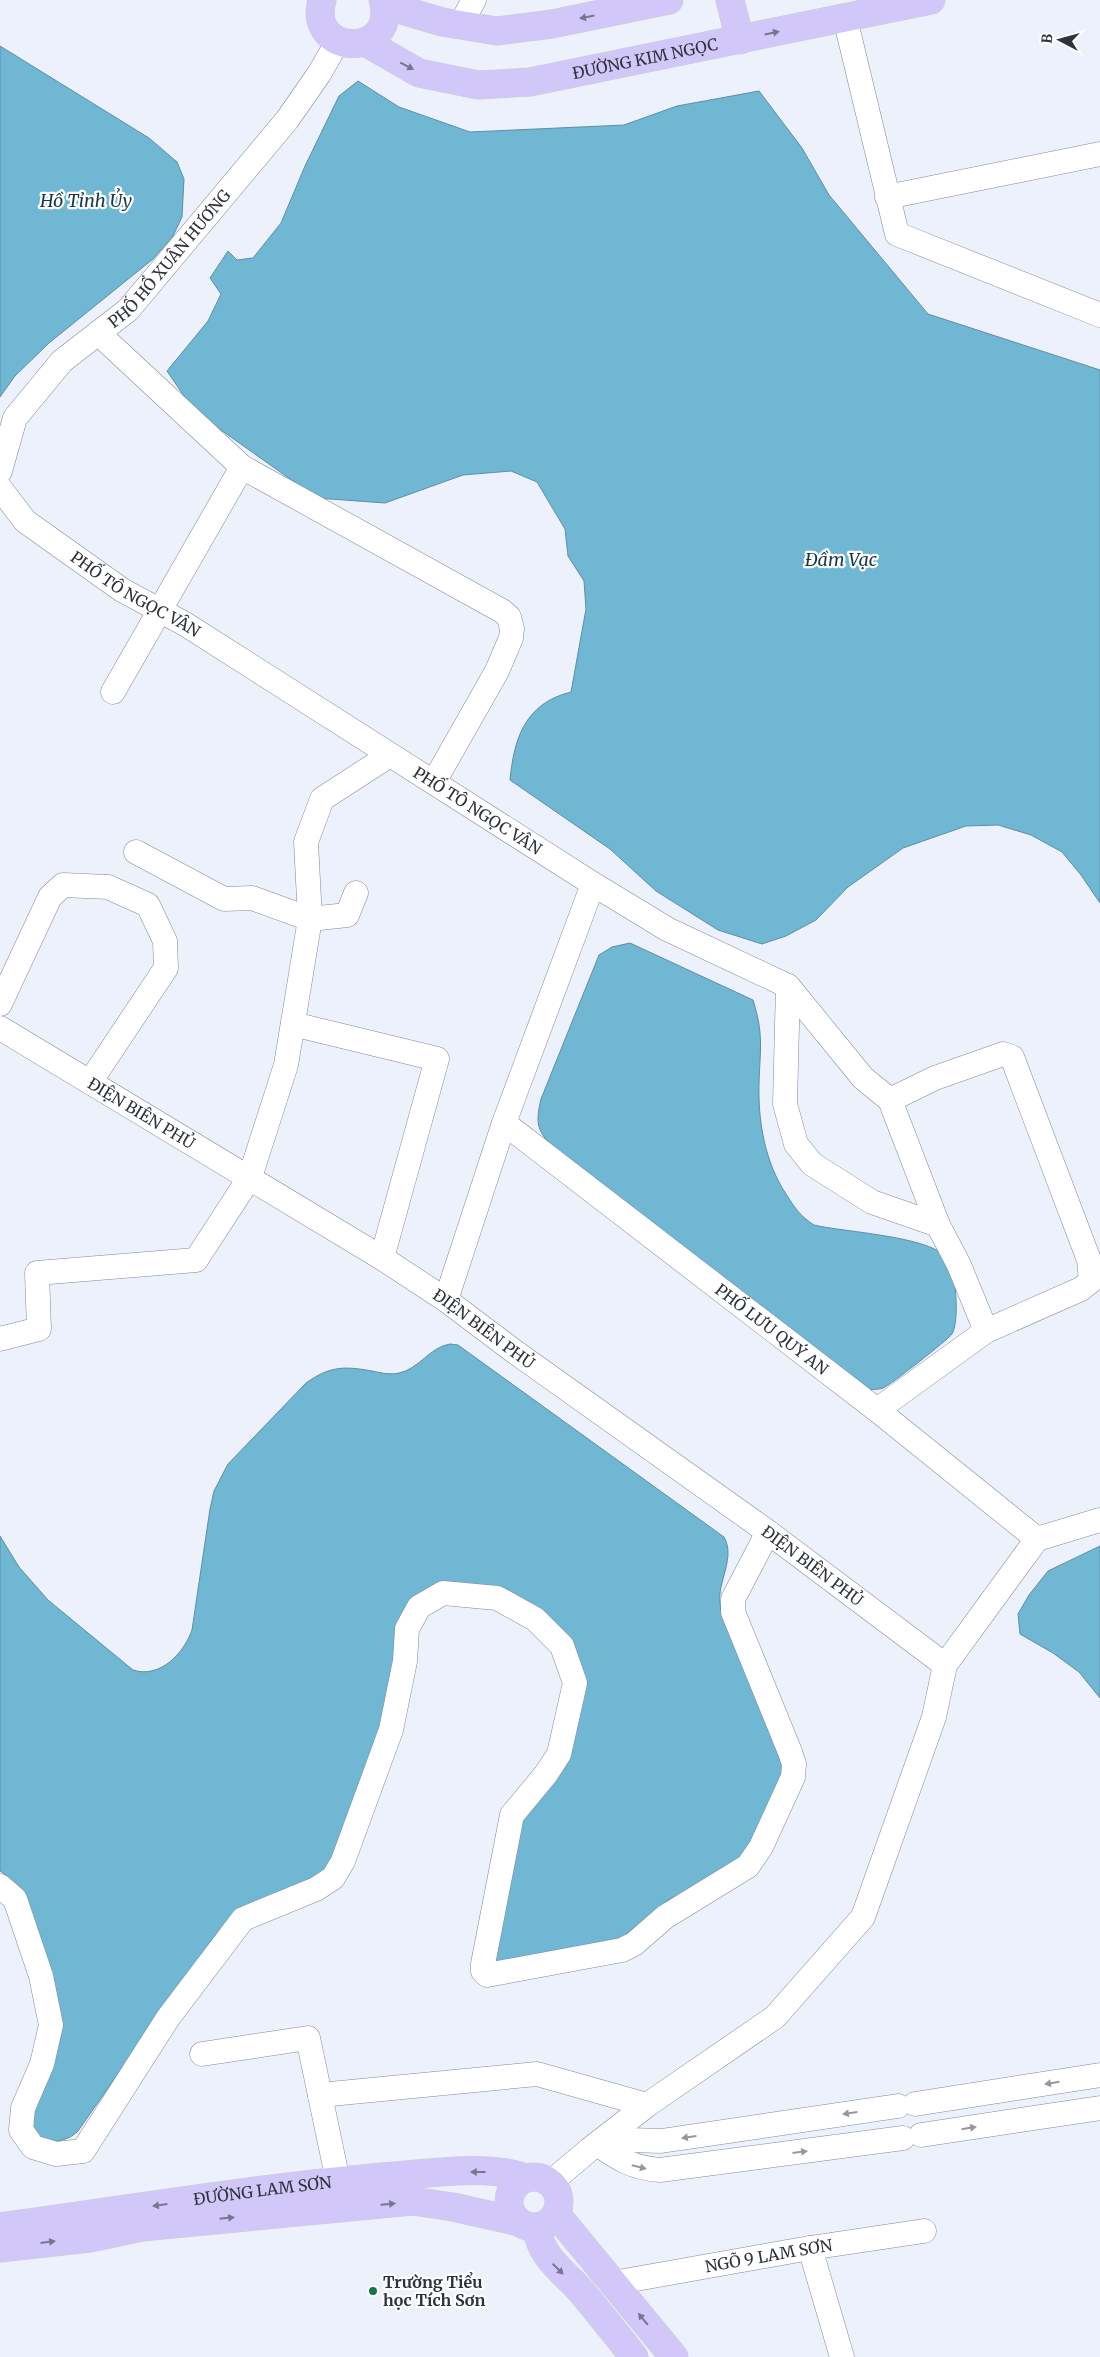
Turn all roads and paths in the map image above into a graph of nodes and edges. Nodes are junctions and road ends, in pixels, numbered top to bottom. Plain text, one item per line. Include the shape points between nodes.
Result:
1 (474, 0) edge
2 (668, 0) edge
3 (730, 0) edge
4 (931, 0) edge
5 (384, 3) edge
6 (315, 4) edge
7 (613, 6) edge
8 (845, 18) junction
9 (460, 25) junction
10 (740, 40) junction
11 (338, 41) junction
12 (365, 42) junction
13 (1100, 154) edge
14 (887, 197) junction
15 (1100, 315) edge
16 (98, 333) junction
17 (242, 467) junction
18 (0, 471) edge
19 (0, 488) edge
20 (159, 610) junction
21 (113, 692) dead end
22 (390, 755) junction
23 (434, 782) junction
24 (136, 852) dead end
25 (593, 884) junction
26 (356, 893) dead end
27 (310, 919) junction
28 (788, 986) junction
29 (0, 1004) edge
30 (293, 1024) junction
31 (0, 1028) edge
32 (90, 1082) junction
33 (890, 1100) junction
34 (504, 1123) junction
35 (250, 1177) junction
36 (938, 1225) junction
37 (382, 1258) junction
38 (446, 1300) junction
39 (986, 1331) junction
40 (0, 1339) edge
41 (877, 1410) junction
42 (1100, 1520) edge
43 (768, 1532) junction
44 (1037, 1539) junction
45 (945, 1664) junction
46 (0, 1886) edge
47 (202, 2054) dead end
48 (1100, 2075) edge
49 (320, 2095) junction
50 (647, 2105) junction
51 (900, 2106) junction
52 (1100, 2108) edge
53 (906, 2138) junction
54 (603, 2139) junction
55 (538, 2180) junction
56 (338, 2181) junction
57 (537, 2221) junction
58 (0, 2227) edge
59 (924, 2231) dead end
60 (0, 2248) edge
61 (810, 2248) junction
62 (613, 2283) junction
63 (634, 2357) edge
64 (674, 2357) edge
65 (842, 2357) edge

1 - 9 street
2 - 7 main road
3 - 10 main road
4 - 8 main road, ĐƯỜNG KIM NGỌC
5 - 9 main road
5 - 12 main road via 382,25
6 - 11 main road via 325,29
7 -> 9 main road via 552,24 497,31
10 -> 8 main road, ĐƯỜNG KIM NGỌC
8 - 14 street
12 -> 10 main road, ĐƯỜNG KIM NGỌC via 419,72 478,85 530,82
11 - 12 main road via 351,44
11 - 16 street, PHỐ HỒ XUÂN HƯƠNG via 287,120 128,310
13 - 14 street
14 - 15 street via 897,234
16 - 17 street
16 - 18 street, PHỐ HỒ XUÂN HƯƠNG via 62,361 15,418
17 - 20 street
17 - 23 street via 509,617 511,638 498,671
19 - 20 street, PHỐ TÔ NGỌC VÂN via 25,521 122,590
20 - 21 street
20 - 22 street, PHỐ TÔ NGỌC VÂN
22 - 23 street, PHỐ TÔ NGỌC VÂN
22 - 27 street via 322,800 306,842
23 - 25 street, PHỐ TÔ NGỌC VÂN
24 - 27 street via 224,899 252,898
25 - 28 street, PHỐ TÔ NGỌC VÂN via 667,929
25 - 34 street
26 - 27 street via 347,915
27 - 30 street
28 - 33 street via 863,1078
28 - 36 street via 785,1104 796,1144 812,1164 872,1202
29 - 32 street via 50,897 63,885 108,887 148,905 165,941 166,968
30 - 35 street via 286,1064
30 - 37 street via 437,1059
31 - 32 street, ĐIỆN BIÊN PHỦ
32 - 35 street, ĐIỆN BIÊN PHỦ
33 - 36 street
33 - 39 street via 935,1078 1003,1054 1012,1057 1017,1068 1089,1260 1091,1281 1081,1289
34 - 38 street
34 - 41 street, PHỐ LƯU QUÝ AN
35 - 37 street, ĐIỆN BIÊN PHỦ
35 - 40 street via 196,1260 37,1273 39,1329
36 - 39 street via 959,1265
37 - 38 street, ĐIỆN BIÊN PHỦ
38 - 43 street, ĐIỆN BIÊN PHỦ
39 - 41 street
41 - 44 street, PHỐ LƯU QUÝ AN
42 - 44 street
43 - 45 street, ĐIỆN BIÊN PHỦ
43 - 46 street via 733,1599 733,1612 790,1752 794,1764 793,1777 761,1847 748,1866 666,1917 622,1950 487,1975 483,1971 512,1815 559,1754 575,1683 562,1646 535,1619 497,1598 443,1593 419,1607 407,1629 405,1661 391,1730 343,1860 333,1878 316,1889 243,1918 168,2018 83,2151 56,2154 33,2147 21,2130 23,2108 42,2064 51,2025 41,1976 15,1900
44 - 45 street
45 - 50 street via 934,1717 864,1917 774,2017
47 - 49 street via 308,2038
48 -> 51 street
49 - 50 street via 537,2074
49 - 56 street
50 - 54 street
51 - 53 street
51 -> 54 street via 661,2141
53 -> 52 street
54 -> 53 street via 626,2163 641,2169 660,2170
54 - 55 street
55 -> 56 main road, ĐƯỜNG LAM SƠN via 510,2172 445,2172
55 - 57 main road via 559,2197
55 - 57 main road via 518,2182 509,2198 513,2215
56 -> 58 main road, ĐƯỜNG LAM SƠN
60 -> 57 main road, ĐƯỜNG LAM SƠN via 90,2238 142,2227 413,2202
57 - 62 main road
57 -> 63 main road via 539,2243 549,2260 580,2290
59 - 61 street, NGÕ 9 LAM SƠN
61 - 62 street, NGÕ 9 LAM SƠN
61 - 65 street
64 -> 62 main road

